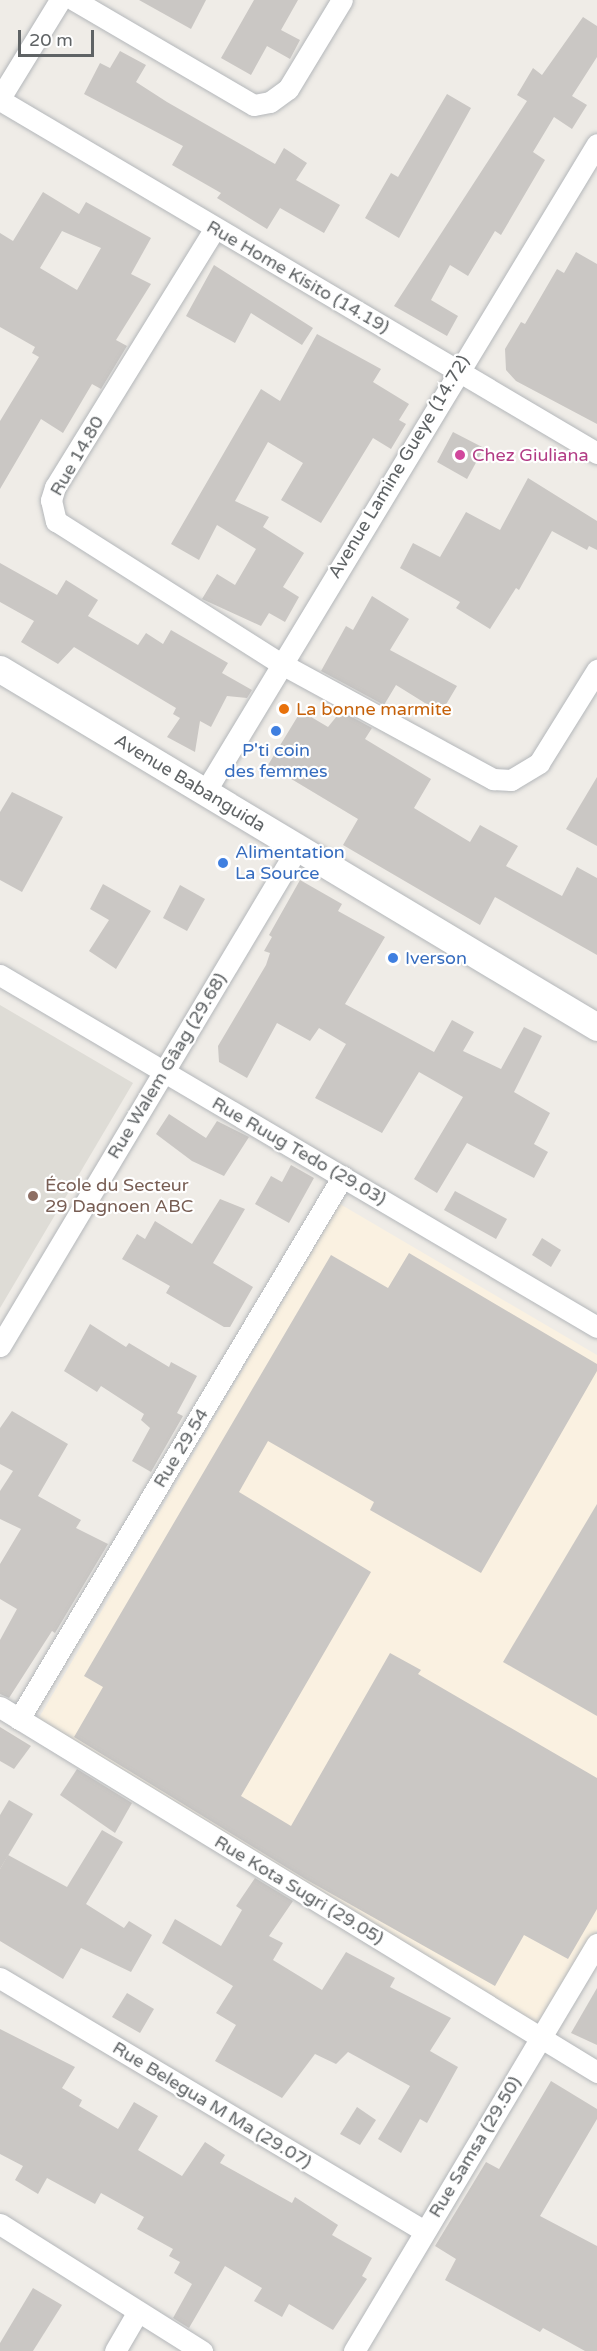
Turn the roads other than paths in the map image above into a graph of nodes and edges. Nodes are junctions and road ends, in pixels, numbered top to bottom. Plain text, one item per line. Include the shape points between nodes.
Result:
1 (60, 0) edge
2 (74, 0) edge
3 (342, 0) edge
4 (0, 99) edge
5 (597, 144) edge
6 (215, 228) junction
7 (458, 370) junction
8 (597, 453) edge
9 (280, 663) junction
10 (0, 669) edge
11 (597, 670) edge
12 (205, 792) junction
13 (298, 847) junction
14 (0, 975) edge
15 (597, 1027) edge
16 (163, 1072) junction
17 (343, 1176) junction
18 (597, 1327) edge
19 (0, 1346) edge
20 (0, 1707) edge
21 (20, 1719) junction
22 (597, 1944) edge
23 (0, 1978) edge
24 (540, 2037) junction
25 (597, 2072) edge
26 (0, 2224) edge
27 (424, 2231) junction
28 (137, 2313) junction
29 (115, 2351) edge
30 (202, 2351) edge
31 (354, 2351) edge

1 - 4 street
2 - 3 street via 254,105 270,102 288,89
4 - 6 street, Rue Home Kisito (14.19)
5 - 7 street, Avenue Lamine Gueye (14.72)
6 - 7 street, Rue Home Kisito (14.19)
6 - 9 street, Rue 14.80 via 55,488 52,511 65,530
7 - 8 street, Rue Home Kisito (14.19)
7 - 9 street, Avenue Lamine Gueye (14.72)
9 - 11 street, Rue 14.80 via 494,779 511,780 539,763
9 - 12 street, Avenue Lamine Gueye (14.72)
10 - 12 street, Avenue Babanguida
12 - 13 street, Avenue Babanguida
13 - 15 street, Avenue Babanguida
13 - 16 street, Rue Walem Gâag (29.68)
14 - 16 street, Rue Ruug Tedo (29.03)
16 - 17 street, Rue Ruug Tedo (29.03)
16 - 19 street, Rue Walem Gâag (29.68)
17 - 18 street, Rue Ruug Tedo (29.03)
17 - 21 street, Rue 29.54
20 - 21 street, Rue Kota Sugri (29.05)
21 - 24 street, Rue Kota Sugri (29.05)
22 - 24 street, Rue Samsa (29.50)
23 - 27 street, Rue Belegua M Ma (29.07)
24 - 25 street, Rue Kota Sugri (29.05)
24 - 27 street, Rue Samsa (29.50)
26 - 28 street
27 - 31 street, Rue Samsa (29.50)
28 - 29 street
28 - 30 street

